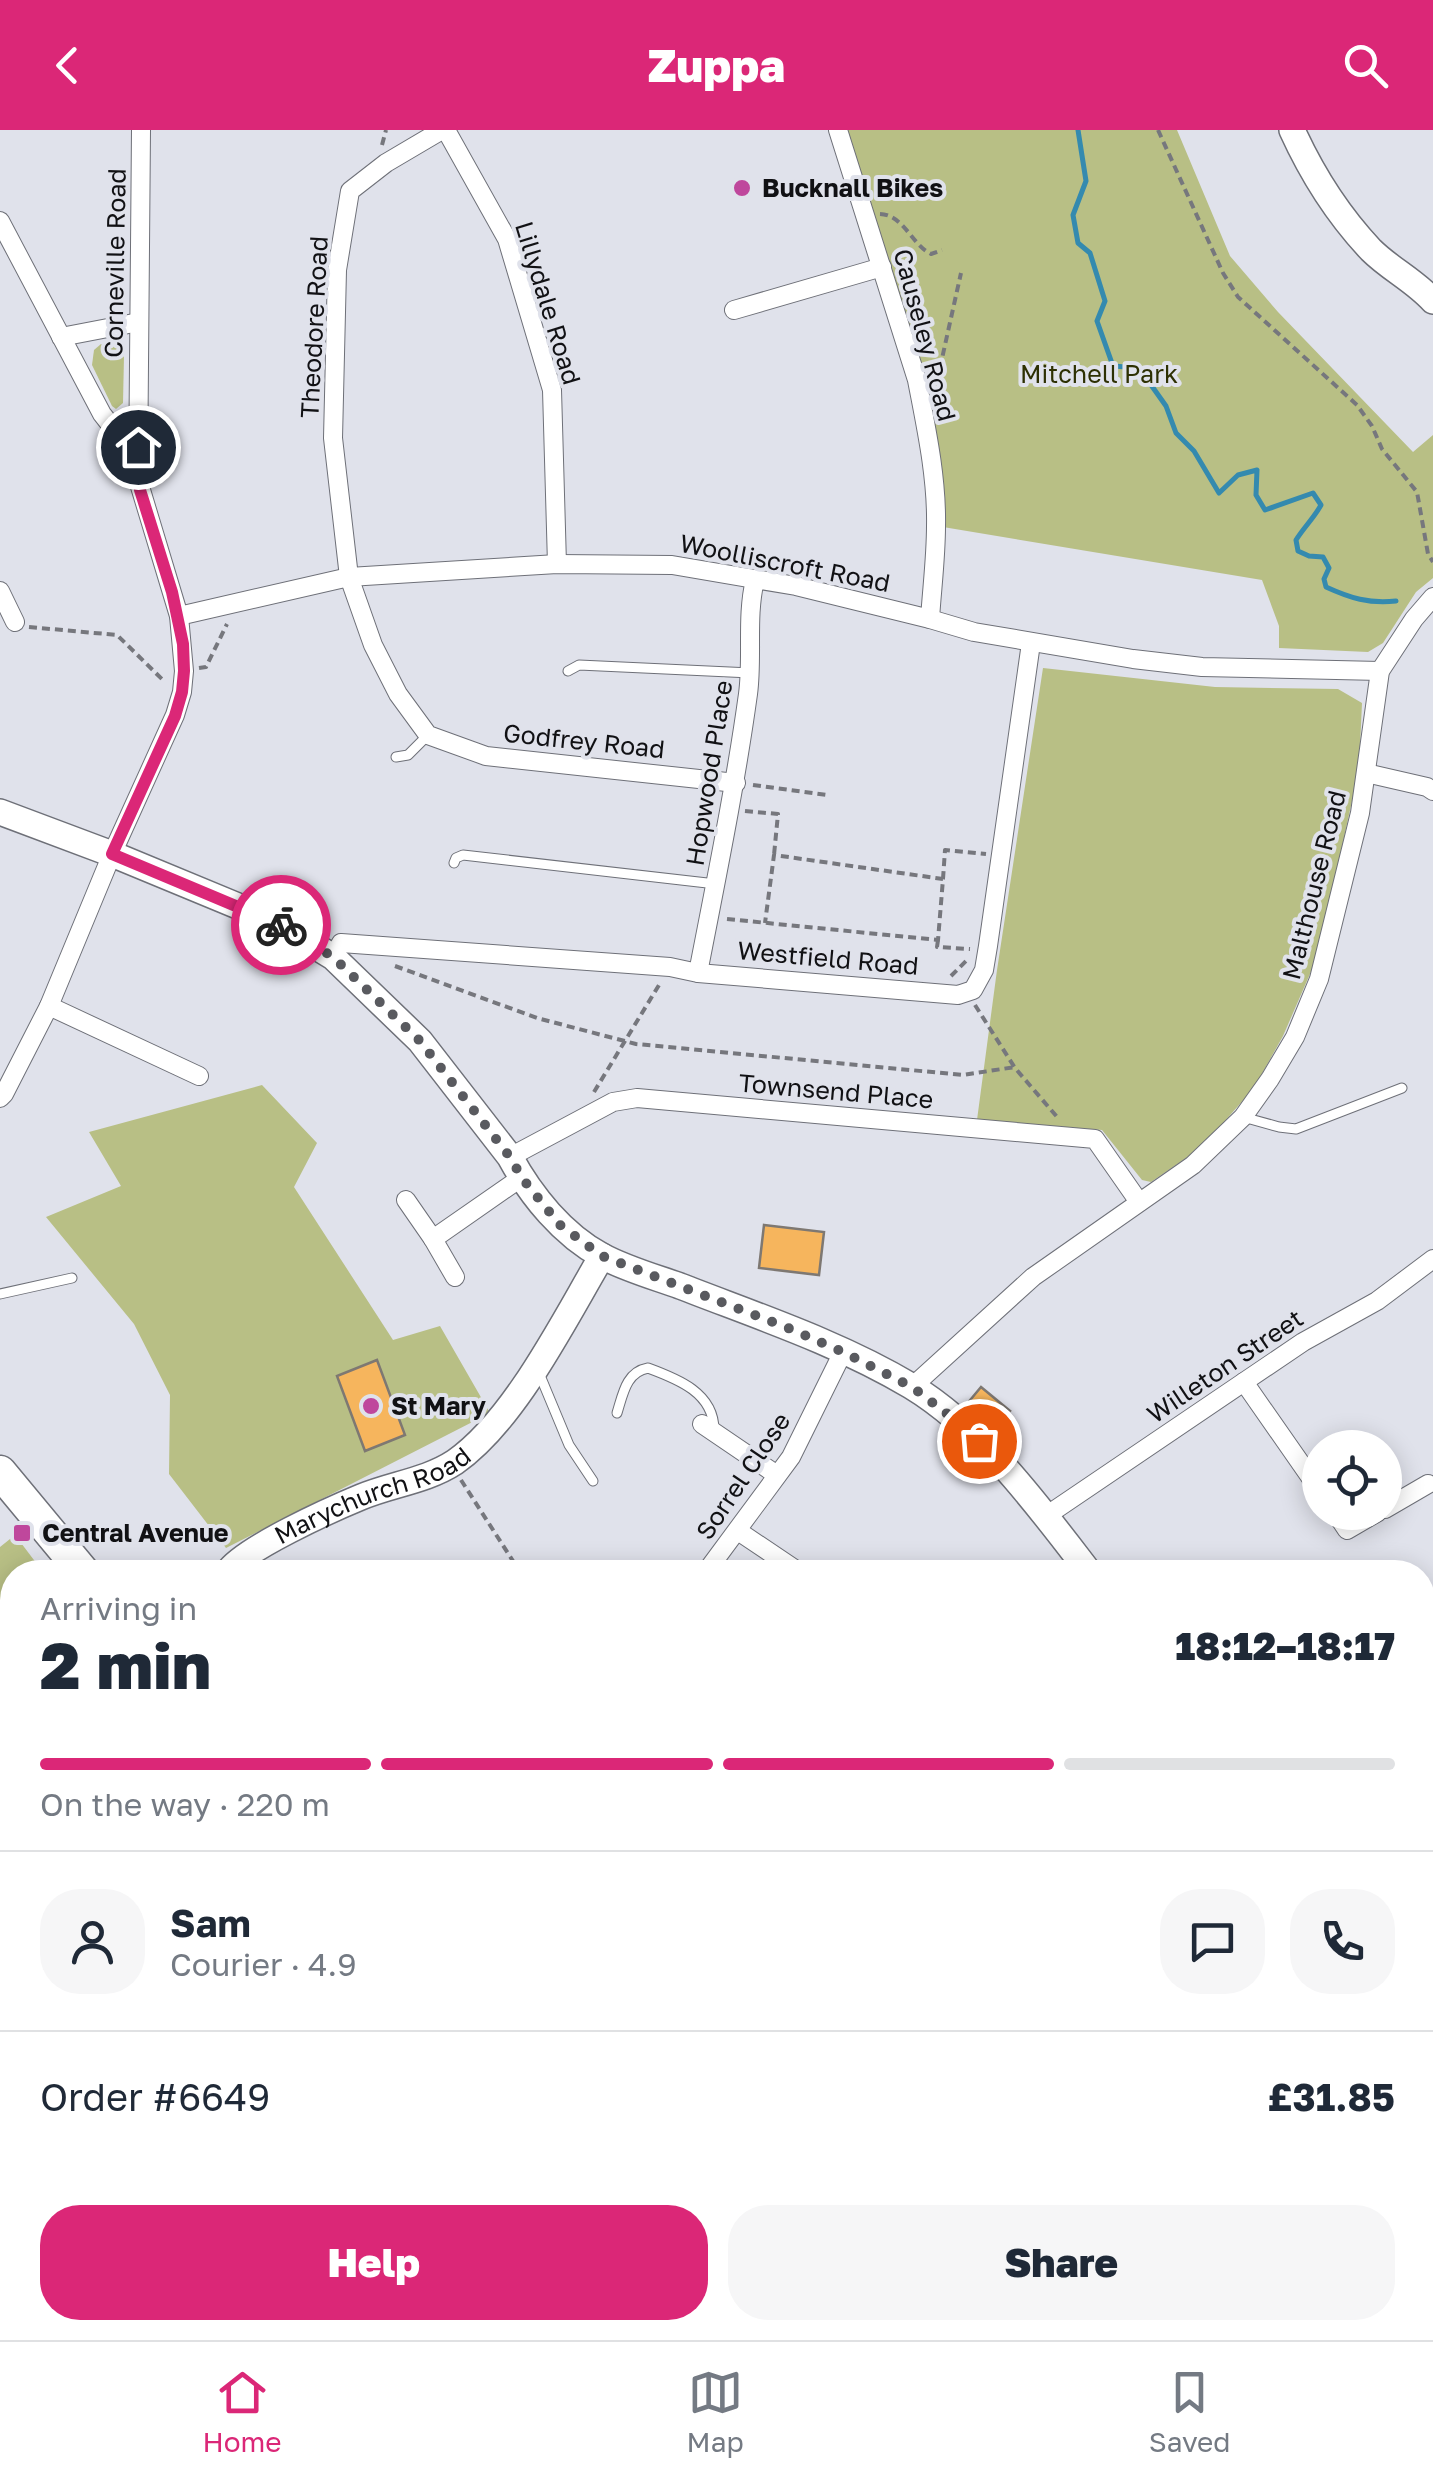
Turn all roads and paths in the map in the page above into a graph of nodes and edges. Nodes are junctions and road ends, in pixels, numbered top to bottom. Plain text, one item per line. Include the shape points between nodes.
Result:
1 (141, 130) edge
2 (444, 130) edge
3 (838, 130) edge
4 (1158, 130) edge
5 (1292, 130) edge
6 (867, 218) junction
7 (0, 221) edge
8 (942, 250) dead end
9 (882, 267) junction
10 (960, 273) dead end
11 (1432, 299) edge
12 (734, 310) dead end
13 (139, 322) junction
14 (61, 338) junction
15 (922, 406) junction
16 (138, 447) junction
17 (1433, 562) edge
18 (558, 564) junction
19 (349, 577) junction
20 (755, 580) junction
21 (0, 591) edge
22 (1433, 597) edge
23 (238, 602) junction
24 (179, 616) junction
25 (930, 618) junction
26 (16, 622) joint
27 (1031, 642) junction
28 (184, 668) junction
29 (568, 671) dead end
30 (1380, 671) junction
31 (750, 673) junction
32 (181, 698) junction
33 (428, 734) junction
34 (396, 757) dead end
35 (1366, 773) junction
36 (736, 783) junction
37 (1433, 791) edge
38 (827, 796) dead end
39 (737, 810) dead end
40 (0, 812) edge
41 (112, 854) junction
42 (774, 856) junction
43 (1001, 856) junction
44 (454, 864) dead end
45 (943, 879) junction
46 (716, 884) junction
47 (717, 918) dead end
48 (765, 923) junction
49 (938, 940) junction
50 (333, 957) junction
51 (384, 962) dead end
52 (670, 967) junction
53 (698, 973) junction
54 (935, 992) junction
55 (968, 992) junction
56 (49, 1006) junction
57 (625, 1041) junction
58 (1015, 1067) junction
59 (199, 1076) dead end
60 (1402, 1088) dead end
61 (0, 1098) edge
62 (1243, 1117) junction
63 (576, 1122) junction
64 (1076, 1138) junction
65 (516, 1167) junction
66 (406, 1200) dead end
67 (1139, 1202) junction
68 (433, 1238) junction
69 (602, 1256) junction
70 (1433, 1259) edge
71 (455, 1277) dead end
72 (72, 1278) dead end
73 (0, 1294) edge
74 (843, 1352) junction
75 (536, 1366) junction
76 (1244, 1382) junction
77 (912, 1387) junction
78 (617, 1413) dead end
79 (708, 1429) joint
80 (451, 1464) junction
81 (1302, 1465) edge
82 (0, 1472) edge
83 (777, 1474) junction
84 (593, 1480) dead end
85 (1431, 1486) edge
86 (1402, 1500) edge
87 (1046, 1516) junction
88 (738, 1530) junction
89 (73, 1560) edge
90 (240, 1560) edge
91 (512, 1560) edge
92 (715, 1560) edge
93 (782, 1560) edge
94 (1080, 1560) edge

1 - 13 street, Corneville Road
2 - 18 street, Lillydale Road via 507,239 552,390
2 - 19 street, Theodore Road via 350,192 338,270 334,438
3 - 6 street, Causeley Road
4 - 17 path via 1238,297 1357,404 1417,492
5 - 11 street via 1307,163 1372,251
6 - 8 path via 892,216 923,250
6 - 9 street, Causeley Road
7 - 14 street
9 - 12 street
9 - 15 street, Causeley Road
10 - 15 path via 936,386
13 - 14 street
13 - 16 street, Corneville Road
14 - 16 street via 110,426
15 - 25 street, Causeley Road via 936,523
16 - 24 street, Corneville Road via 140,490
18 - 19 street, Woolliscroft Road
18 - 20 street, Woolliscroft Road via 672,566
19 - 23 street, Woolliscroft Road
19 - 33 street via 389,678
20 - 25 street, Woolliscroft Road
20 - 31 street, Hopwood Place
21 - 26 street
22 - 30 street, Malthouse Road
23 - 24 street, Woolliscroft Road
23 - 28 path via 206,668
24 - 28 street, Corneville Road
25 - 27 street, Woolliscroft Road
26 - 32 path via 117,635
27 - 30 street, Woolliscroft Road via 1202,667
27 - 43 street
28 - 32 street, Corneville Road
29 - 31 lane via 578,665
30 - 35 street, Malthouse Road
31 - 36 street, Hopwood Place
32 - 41 street, Corneville Road
33 - 34 lane via 408,755
33 - 36 street, Godfrey Road via 486,756
35 - 37 street
35 - 62 street, Malthouse Road via 1319,979 1295,1037
36 - 38 path
36 - 46 street, Hopwood Place
39 - 42 path via 778,814
40 - 41 street
41 - 50 street via 274,921
41 - 56 street, Corneville Road
42 - 45 path
42 - 48 path
43 - 45 path via 945,850
43 - 55 street via 984,970
44 - 46 lane via 464,855
45 - 49 path
46 - 53 street, Hopwood Place
47 - 48 path
48 - 49 path
49 - 54 path via 937,947 974,949
50 - 52 street, Westfield Road via 340,943
50 - 65 street via 420,1041
51 - 57 path via 537,1018
52 - 53 street, Westfield Road
52 - 57 path
53 - 54 street, Westfield Road
54 - 55 street, Westfield Road
55 - 58 path
56 - 59 street
56 - 61 street, Corneville Road
57 - 58 path via 963,1075
57 - 63 path
58 - 64 path
60 - 62 lane via 1296,1129
62 - 67 street, Malthouse Road via 1194,1165
63 - 64 street, Townsend Place via 613,1102 637,1098
63 - 65 street, Townsend Place
64 - 67 street via 1095,1139
65 - 68 street, Townsend Place
65 - 69 street via 560,1225
66 - 68 street
67 - 77 street, Malthouse Road via 1033,1277
68 - 71 street
69 - 74 street
69 - 75 street, Marychurch Road
70 - 76 street, Willeton Street
72 - 73 lane
74 - 77 street
74 - 83 street, Sorrel Close
75 - 80 street, Marychurch Road via 482,1441
75 - 84 lane
76 - 81 street
76 - 87 street, Willeton Street
77 - 87 street via 979,1441
78 - 79 lane via 628,1381 648,1368 699,1393 714,1423
79 - 83 street
80 - 90 street, Marychurch Road via 345,1504
80 - 91 path
82 - 89 highway
83 - 88 street, Sorrel Close
85 - 86 street
87 - 94 street
88 - 92 street, Sorrel Close
88 - 93 street

